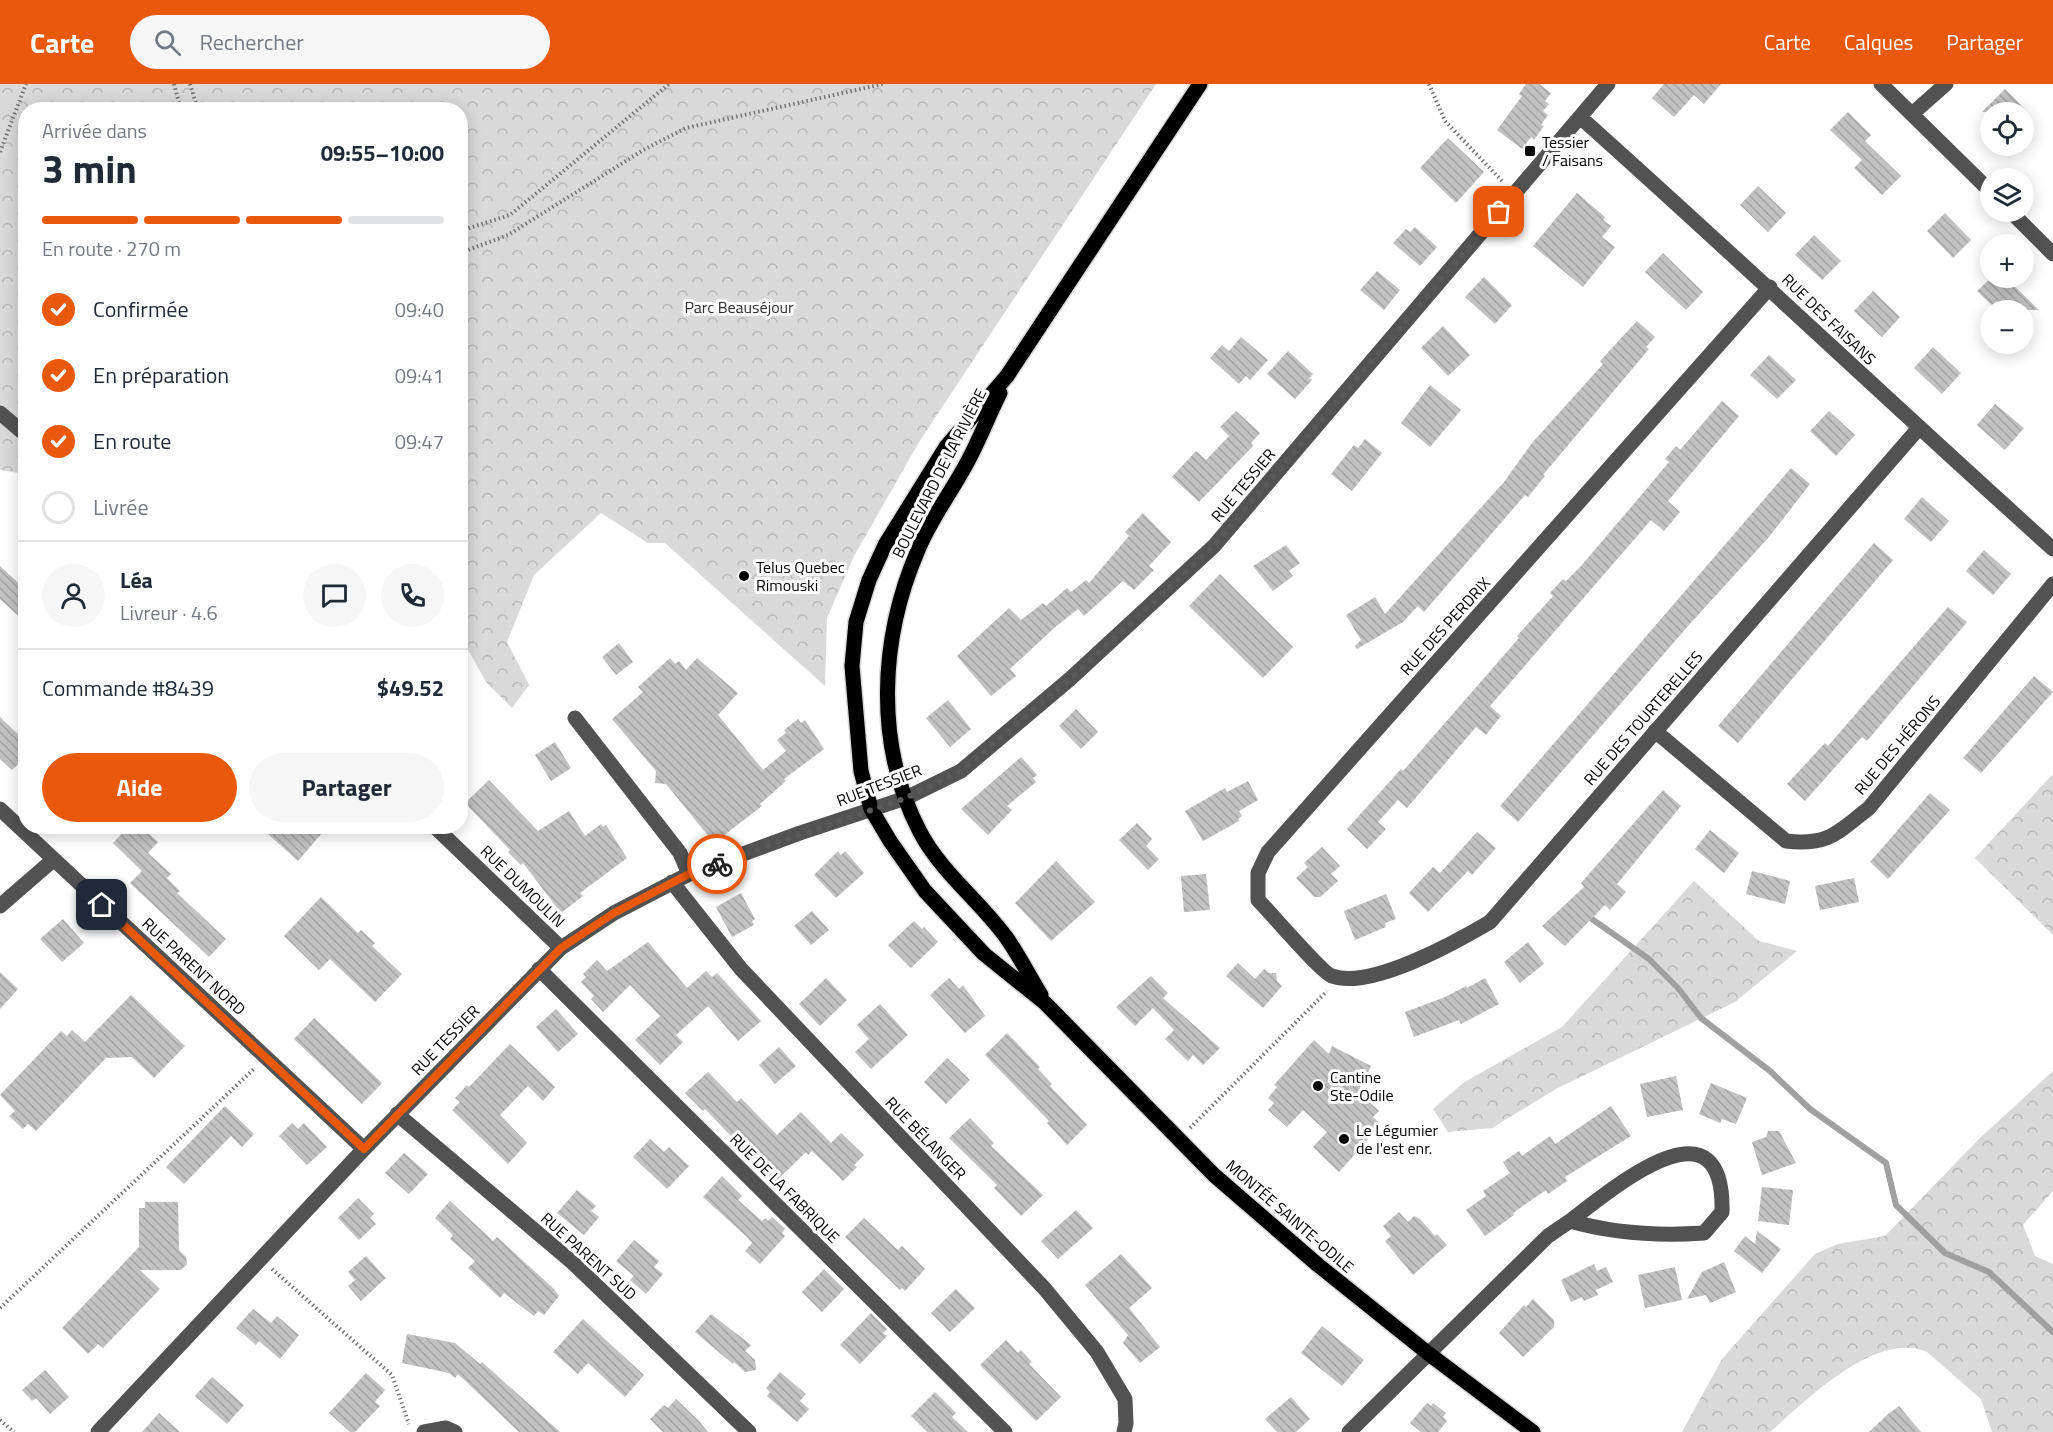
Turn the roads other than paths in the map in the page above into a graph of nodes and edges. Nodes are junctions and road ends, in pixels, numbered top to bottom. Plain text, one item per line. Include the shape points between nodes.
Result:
1 (1200, 84) edge
2 (1608, 84) edge
3 (1881, 84) edge
4 (1946, 84) edge
5 (1912, 114) junction
6 (1580, 117) junction
7 (1980, 181) edge
8 (2021, 222) edge
9 (2053, 254) edge
10 (1770, 287) junction
11 (1007, 376) junction
12 (0, 413) edge
13 (18, 428) edge
14 (1918, 429) junction
15 (2053, 549) edge
16 (2053, 584) edge
17 (575, 718) dead end
18 (1655, 731) junction
19 (906, 798) junction
20 (0, 809) edge
21 (871, 809) junction
22 (18, 826) edge
23 (26, 834) edge
24 (443, 834) edge
25 (53, 860) junction
26 (689, 874) junction
27 (672, 882) junction
28 (0, 906) edge
29 (561, 948) junction
30 (539, 969) junction
31 (1358, 980) joint
32 (1045, 1003) junction
33 (397, 1114) junction
34 (364, 1149) junction
35 (1570, 1221) junction
36 (1429, 1354) junction
37 (98, 1432) edge
38 (424, 1432) edge
39 (455, 1432) edge
40 (749, 1432) edge
41 (1005, 1432) edge
42 (1124, 1432) edge
43 (1349, 1432) edge
44 (1533, 1432) edge

1 - 11 main road, BOULEVARD DE LA RIVIÈRE
2 - 6 street, RUE TESSIER
3 - 5 street
4 - 5 street
5 - 7 street
6 - 10 street, RUE DES FAISANS
6 - 19 street, RUE TESSIER via 1214,546 1070,679 961,771
8 - 9 street
10 - 14 street, RUE DES FAISANS
10 - 31 street, RUE DES PERDRIX via 1268,852 1258,873 1258,900 1330,976
11 - 19 main road, BOULEVARD DE LA RIVIÈRE via 969,459 918,549 897,609 887,694 891,743
11 - 21 main road, BOULEVARD DE LA RIVIÈRE via 946,447 885,545 859,611 852,666 861,771
12 - 13 street
14 - 15 street, RUE DES FAISANS
14 - 18 street, RUE DES TOURTERELLES
16 - 18 street, RUE DES HÉRONS via 1869,808 1831,837 1810,844 1786,841
17 - 26 street via 680,853
18 - 31 street, RUE DES TOURTERELLES via 1490,922 1443,949
19 - 21 street, RUE TESSIER
19 - 32 main road, MONTÉE SAINTE-ODILE via 920,832 943,865 1006,937
20 - 22 street, RUE PARENT NORD
21 - 26 street, RUE TESSIER
21 - 32 main road, MONTÉE SAINTE-ODILE via 925,891 984,954
23 - 25 street, RUE PARENT NORD
24 - 29 street, RUE DUMOULIN
25 - 28 street
25 - 34 street, RUE PARENT NORD
26 - 27 street, RUE TESSIER
27 - 29 street, RUE TESSIER
27 - 42 street, RUE BÉLANGER via 741,969 1044,1288 1097,1352 1125,1399
29 - 30 street, RUE TESSIER
30 - 33 street, RUE TESSIER
30 - 41 street, RUE DE LA FABRIQUE
32 - 36 main road, MONTÉE SAINTE-ODILE via 1214,1175
33 - 34 street, RUE TESSIER
33 - 40 street, RUE PARENT SUD via 572,1262
34 - 37 street, RUE TESSIER
35 - 35 street via 1593,1228 1671,1235 1704,1233 1722,1212 1722,1191 1709,1162 1693,1155 1663,1157 1615,1185
35 - 36 street via 1548,1236
36 - 43 street
36 - 44 main road, MONTÉE SAINTE-ODILE
38 - 39 street via 446,1428

